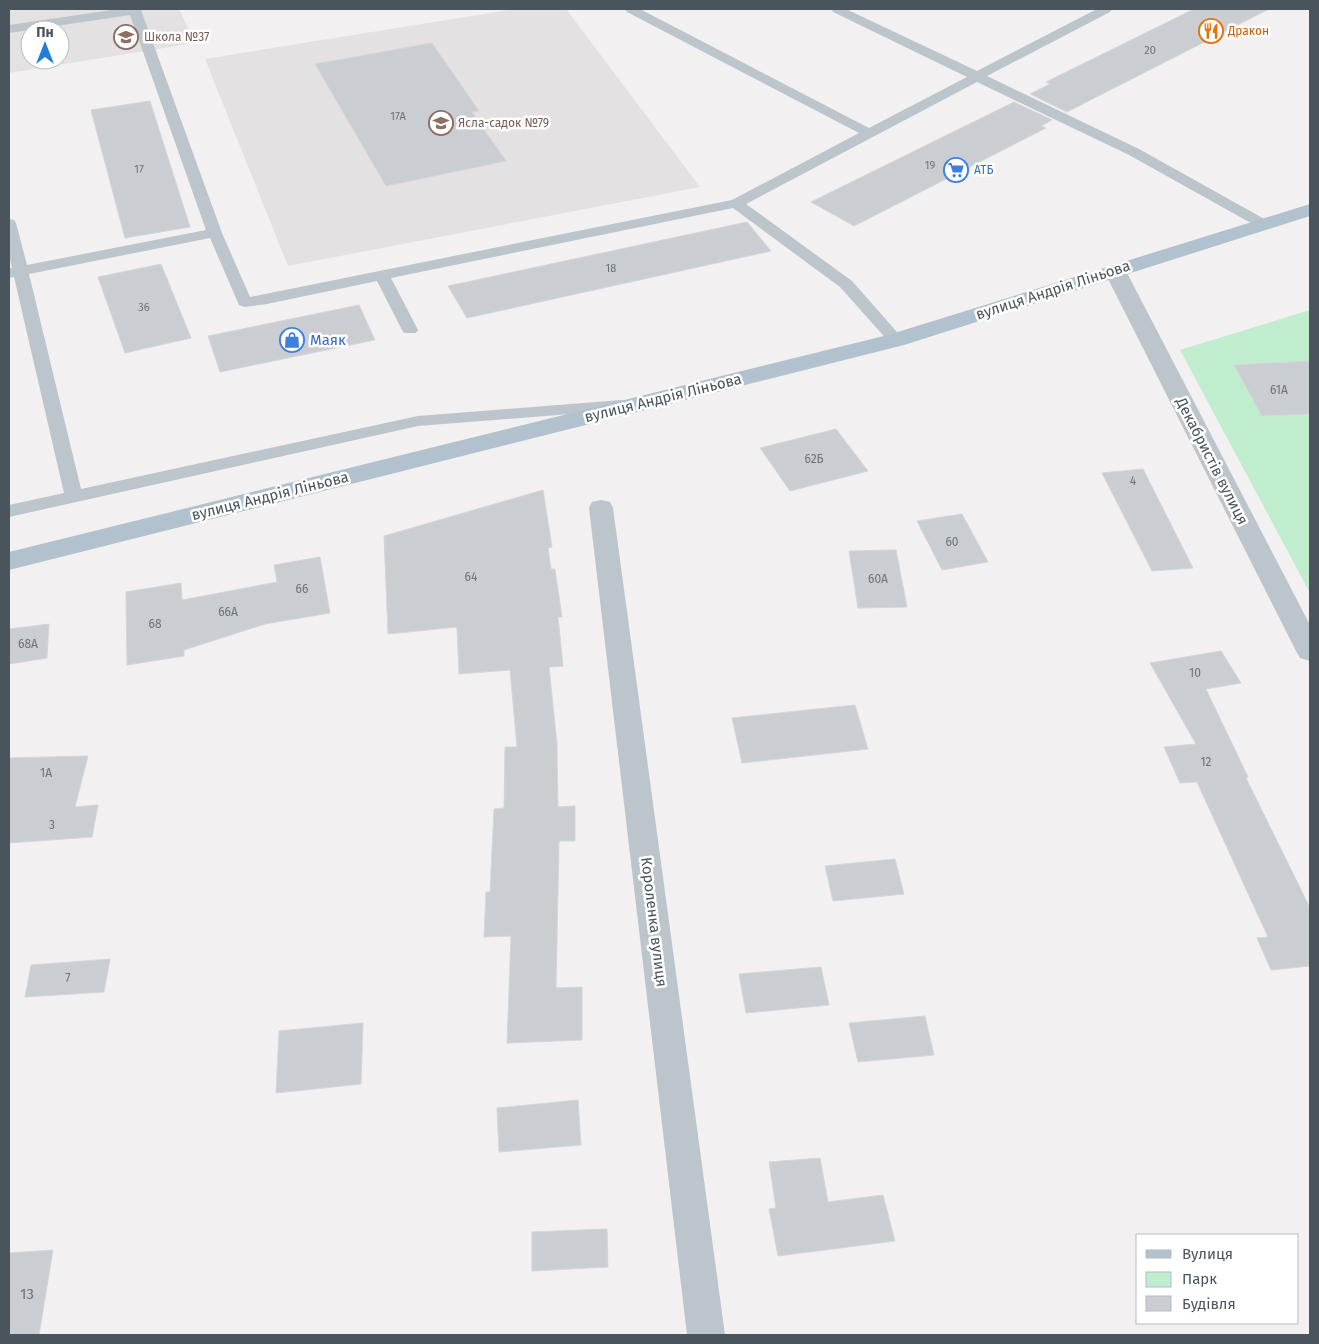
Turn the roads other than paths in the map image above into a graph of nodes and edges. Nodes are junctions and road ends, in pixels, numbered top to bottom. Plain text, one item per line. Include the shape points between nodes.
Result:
1 (134, 9) edge
2 (631, 9) edge
3 (837, 9) edge
4 (1106, 9) edge
5 (9, 29) edge
6 (978, 76) junction
7 (869, 133) junction
8 (736, 203) junction
9 (1310, 210) edge
10 (9, 223) edge
11 (1263, 224) junction
12 (215, 233) junction
13 (1115, 271) junction
14 (14, 272) edge
15 (382, 276) junction
16 (410, 330) dead end
17 (896, 340) junction
18 (636, 404) junction
19 (74, 497) junction
20 (601, 508) dead end
21 (9, 511) edge
22 (9, 561) edge
23 (1310, 651) edge
24 (706, 1335) edge

1 - 5 lane
1 - 12 lane
2 - 7 lane
3 - 6 lane
4 - 6 lane
6 - 7 lane
6 - 11 lane via 1134,152
7 - 8 lane
8 - 15 lane
8 - 17 lane via 846,284
9 - 11 main road, вулиця Андрія Ліньова
10 - 14 lane
11 - 13 main road, вулиця Андрія Ліньова
12 - 14 lane
12 - 15 lane via 245,302
13 - 17 main road, вулиця Андрія Ліньова
13 - 23 street, Декабристів вулиця
14 - 19 lane
15 - 16 lane
17 - 18 main road, вулиця Андрія Ліньова
18 - 19 lane via 418,421
18 - 22 main road, вулиця Андрія Ліньова
19 - 21 lane
20 - 24 street, Короленка вулиця

